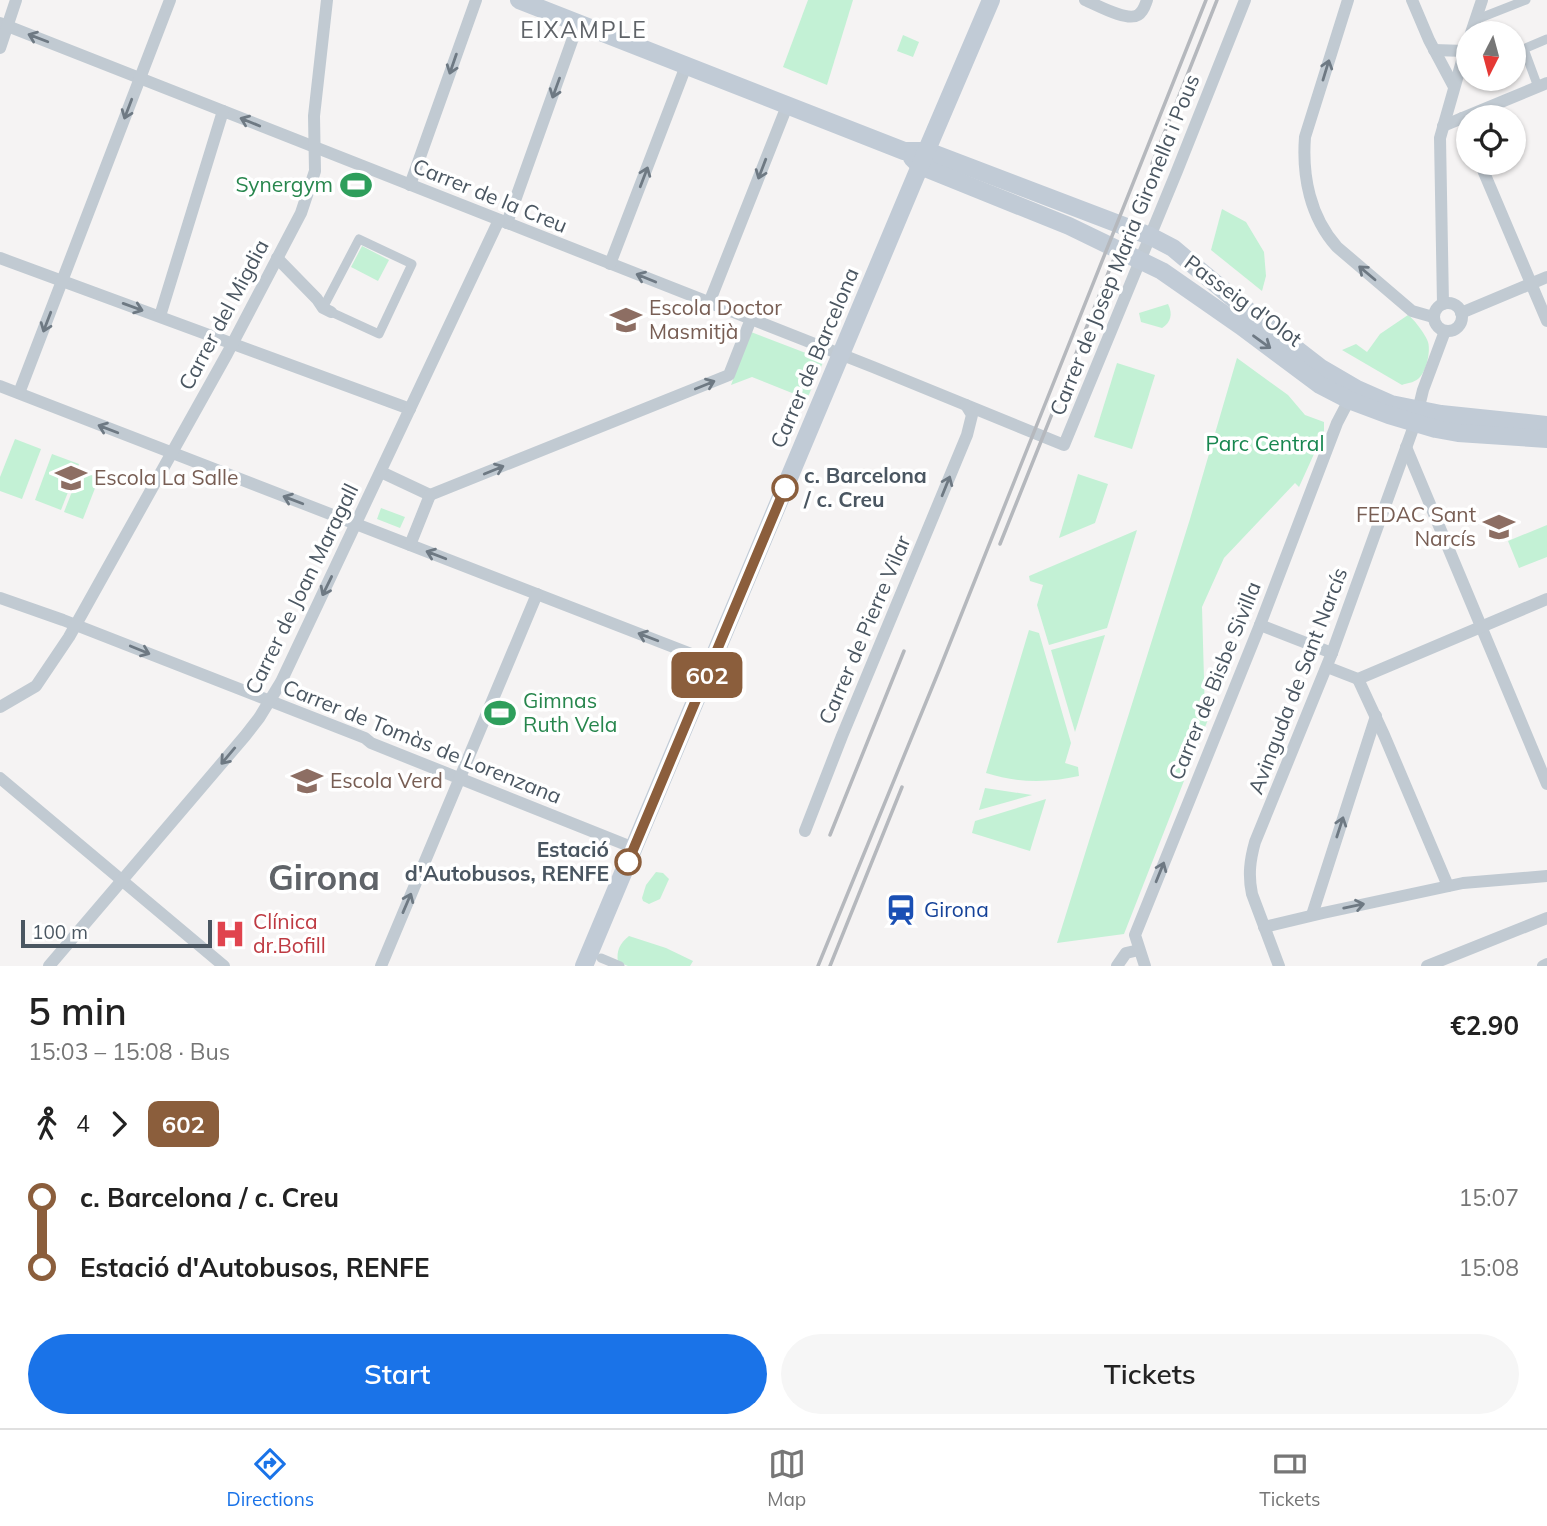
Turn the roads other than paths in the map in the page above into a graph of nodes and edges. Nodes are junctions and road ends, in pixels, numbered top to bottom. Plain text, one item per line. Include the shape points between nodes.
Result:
1 (16, 0) edge
2 (170, 0) edge
3 (327, 0) edge
4 (476, 0) edge
5 (519, 0) edge
6 (992, 0) edge
7 (1085, 0) edge
8 (1147, 0) edge
9 (1245, 0) edge
10 (1348, 0) edge
11 (1412, 0) edge
12 (1482, 0) edge
13 (1527, 0) edge
14 (1475, 20) joint
15 (4, 24) edge
16 (579, 24) junction
17 (1547, 39) edge
18 (1456, 47) edge
19 (0, 48) edge
20 (1526, 48) edge
21 (1434, 50) junction
22 (1526, 53) edge
23 (686, 66) junction
24 (1456, 74) edge
25 (140, 78) junction
26 (1542, 85) edge
27 (1456, 89) edge
28 (1494, 105) edge
29 (787, 106) junction
30 (223, 111) junction
31 (1456, 121) edge
32 (1443, 126) junction
33 (313, 147) junction
34 (924, 159) junction
35 (1485, 175) edge
36 (410, 185) junction
37 (503, 222) junction
38 (1150, 236) junction
39 (0, 258) edge
40 (277, 258) junction
41 (1140, 260) junction
42 (610, 264) junction
43 (1547, 277) edge
44 (62, 281) junction
45 (1531, 284) junction
46 (709, 303) junction
47 (1443, 304) junction
48 (324, 306) junction
49 (1461, 313) junction
50 (160, 316) junction
51 (1433, 317) junction
52 (751, 319) junction
53 (1547, 321) edge
54 (1445, 331) junction
55 (232, 343) junction
56 (842, 355) junction
57 (0, 386) edge
58 (19, 394) junction
59 (1349, 400) junction
60 (966, 405) junction
61 (410, 409) junction
62 (1417, 416) junction
63 (1547, 425) edge
64 (1547, 439) edge
65 (1406, 447) junction
66 (172, 453) junction
67 (381, 471) junction
68 (430, 495) junction
69 (356, 524) junction
70 (410, 545) junction
71 (537, 594) junction
72 (0, 598) edge
73 (1547, 599) edge
74 (76, 625) junction
75 (1260, 625) junction
76 (1481, 627) junction
77 (1332, 653) junction
78 (712, 662) junction
79 (1327, 667) junction
80 (1358, 679) junction
81 (269, 701) junction
82 (0, 707) edge
83 (1376, 716) junction
84 (1542, 756) edge
85 (0, 778) edge
86 (460, 778) junction
87 (1547, 784) edge
88 (805, 831) dead end
89 (634, 848) junction
90 (1547, 876) edge
91 (122, 879) junction
92 (1448, 886) junction
93 (1312, 915) junction
94 (1547, 918) edge
95 (1264, 927) junction
96 (1139, 950) junction
97 (601, 958) dead end
98 (49, 966) edge
99 (224, 966) edge
100 (381, 966) edge
101 (584, 966) edge
102 (620, 966) edge
103 (1117, 966) edge
104 (1145, 966) edge
105 (1279, 966) edge
106 (1426, 966) edge

1 - 15 street
2 - 25 street
3 - 33 street, Carrer del Migdia
4 -> 36 street
5 - 16 main road
6 - 34 main road, Carrer de Barcelona
7 - 8 street via 1133,17
9 - 38 street, Carrer de Josep Maria Gironella i Pous
51 -> 10 street via 1412,311 1337,247 1320,221 1307,186 1306,137
11 - 21 street
12 - 14 street
13 - 14 street
15 - 19 street
25 -> 15 street, Carrer de la Creu
16 - 23 main road
16 -> 37 street, Carrer de Joan Maragall
17 - 20 street
18 - 21 street
21 - 24 street
22 - 26 street
23 - 29 main road
42 -> 23 street
25 - 30 street, Carrer de la Creu
25 -> 44 street
26 - 28 street
27 - 32 street
29 - 34 main road
29 -> 46 street
33 -> 30 street, Carrer de la Creu
30 - 50 street
31 - 32 street
32 - 47 street
33 - 36 street, Carrer de la Creu
33 - 40 street, Carrer del Migdia via 315,171 309,192
34 - 38 main road, Passeig d'Olot
34 - 41 main road, Passeig d'Olot
34 - 56 main road, Carrer de Barcelona
35 - 45 street
36 - 37 street, Carrer de la Creu
37 - 42 street, Carrer de la Creu
37 - 61 street, Carrer de Joan Maragall
38 - 41 street, Carrer de Josep Maria Gironella i Pous
38 - 62 main road, Passeig d'Olot via 1173,248 1321,368
39 - 44 street
40 - 48 street
40 - 55 street, Carrer del Migdia
41 -> 59 main road, Passeig d'Olot via 1201,297 1320,386
41 - 60 street, Carrer de Josep Maria Gironella i Pous via 1065,445
46 -> 42 street, Carrer de la Creu
43 - 45 street
44 -> 50 street
44 -> 58 street
45 - 49 street
45 - 53 street
46 - 52 street, Carrer de la Creu
47 - 49 street via 1454,305
47 - 51 street
48 - 48 street via 379,334 412,264 359,239
49 - 54 street via 1458,327
50 - 55 street
51 - 54 street
52 - 56 street, Carrer de la Creu
68 -> 52 street via 729,375
54 - 62 street, Avinguda de Sant Narcís
55 - 61 street
55 - 66 street, Carrer del Migdia
56 - 60 street, Carrer de la Creu
56 - 78 main road, Carrer de Barcelona
57 - 58 street
66 -> 58 street
59 - 62 main road, Passeig d'Olot via 1388,415
59 - 75 street, Carrer de Bisbe Sivilla
88 -> 60 street, Carrer de Pierre Vilar via 967,435 972,415
61 - 67 street, Carrer de Joan Maragall
62 - 63 main road, Passeig d'Olot via 1441,414
62 - 64 main road, Passeig d'Olot via 1458,433
62 - 65 street, Avinguda de Sant Narcís
65 - 76 street
65 - 77 street, Avinguda de Sant Narcís
69 -> 66 street
66 - 74 street, Carrer del Migdia
67 - 68 street
67 - 69 street, Carrer de Joan Maragall
68 - 70 street
69 - 70 street
69 -> 81 street, Carrer de Joan Maragall
71 -> 70 street
78 -> 71 street
71 - 86 street
72 - 74 street, Carrer de Tomàs de Lorenzana
73 - 76 street
74 -> 81 street, Carrer de Tomàs de Lorenzana
74 - 82 street, Carrer del Migdia via 36,686
75 - 77 street
96 -> 75 street, Carrer de Bisbe Sivilla via 1135,935
76 - 80 street
76 - 84 street
77 - 79 street, Avinguda de Sant Narcís
78 - 89 main road, Carrer de Barcelona
79 - 80 street
79 - 95 street, Avinguda de Sant Narcís via 1250,862 1252,894
80 - 83 street
81 - 86 street, Carrer de Tomàs de Lorenzana
81 -> 91 street, Carrer de Joan Maragall via 245,736
83 - 92 street
93 -> 83 street
84 - 87 street
85 - 91 street
86 - 89 street, Carrer de Tomàs de Lorenzana
100 -> 86 street
89 - 101 main road, Carrer de Barcelona
90 - 92 street
91 - 98 street, Carrer de Joan Maragall
91 - 99 street
93 -> 92 street
93 - 95 street
94 - 106 street
95 - 105 street, Avinguda de Sant Narcís
96 - 103 street via 1126,953
96 - 104 street
97 - 102 street

